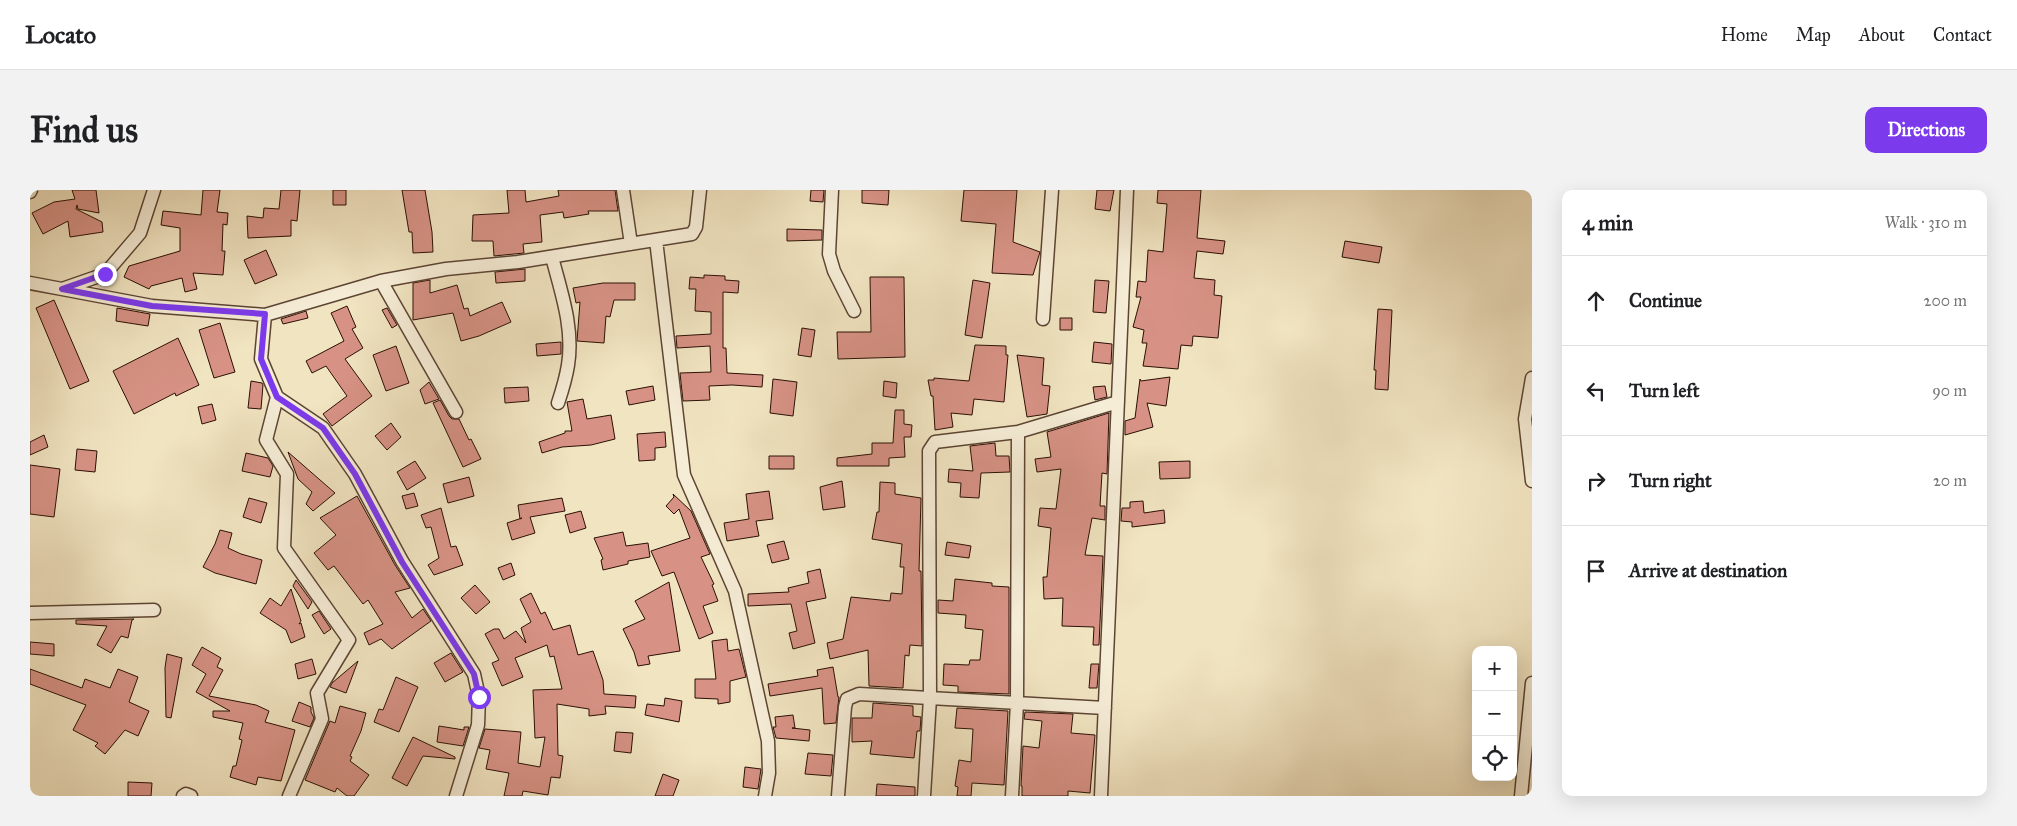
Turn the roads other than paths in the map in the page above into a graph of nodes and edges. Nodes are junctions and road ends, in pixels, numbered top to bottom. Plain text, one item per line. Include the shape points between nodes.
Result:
1 (154, 190) edge
2 (623, 190) edge
3 (700, 190) edge
4 (832, 190) edge
5 (1052, 190) edge
6 (1127, 190) edge
7 (656, 240) junction
8 (631, 244) junction
9 (552, 257) junction
10 (381, 281) junction
11 (30, 283) edge
12 (62, 289) junction
13 (854, 311) dead end
14 (265, 314) junction
15 (1043, 319) dead end
16 (1532, 378) edge
17 (277, 397) junction
18 (1118, 402) junction
19 (558, 403) dead end
20 (456, 412) dead end
21 (1018, 432) junction
22 (1532, 481) edge
23 (154, 610) dead end
24 (30, 612) edge
25 (1532, 684) edge
26 (930, 698) junction
27 (1017, 703) junction
28 (1105, 708) junction
29 (183, 796) edge
30 (191, 796) edge
31 (289, 796) edge
32 (456, 796) edge
33 (765, 796) edge
34 (838, 796) edge
35 (924, 796) edge
36 (1012, 796) edge
37 (1100, 796) edge
38 (1521, 796) edge

1 - 12 street via 140,233 105,274
2 - 8 street
3 - 7 street via 696,227 692,234
4 - 13 street via 829,254
5 - 15 street
6 - 18 street
7 - 8 street
7 - 33 street via 684,475 735,591 768,741 769,773
8 - 9 street
9 - 10 street via 446,269
9 - 19 street via 568,317 570,338 568,365
10 - 14 street
10 - 20 street
11 - 12 street
12 - 14 street via 152,306
14 - 17 street via 261,359
16 - 22 street via 1525,419
17 - 31 street via 266,440 287,474 284,548 349,640 317,693 322,719
17 - 32 street via 323,428 355,474 402,562 474,674 479,697 478,725
18 - 21 street
18 - 28 street
21 - 26 street via 935,442 929,450
21 - 27 street
23 - 24 street
25 - 38 street
26 - 27 street
26 - 34 street via 859,694 847,699
26 - 35 street
27 - 28 street
27 - 36 street
28 - 37 street
29 - 30 street

